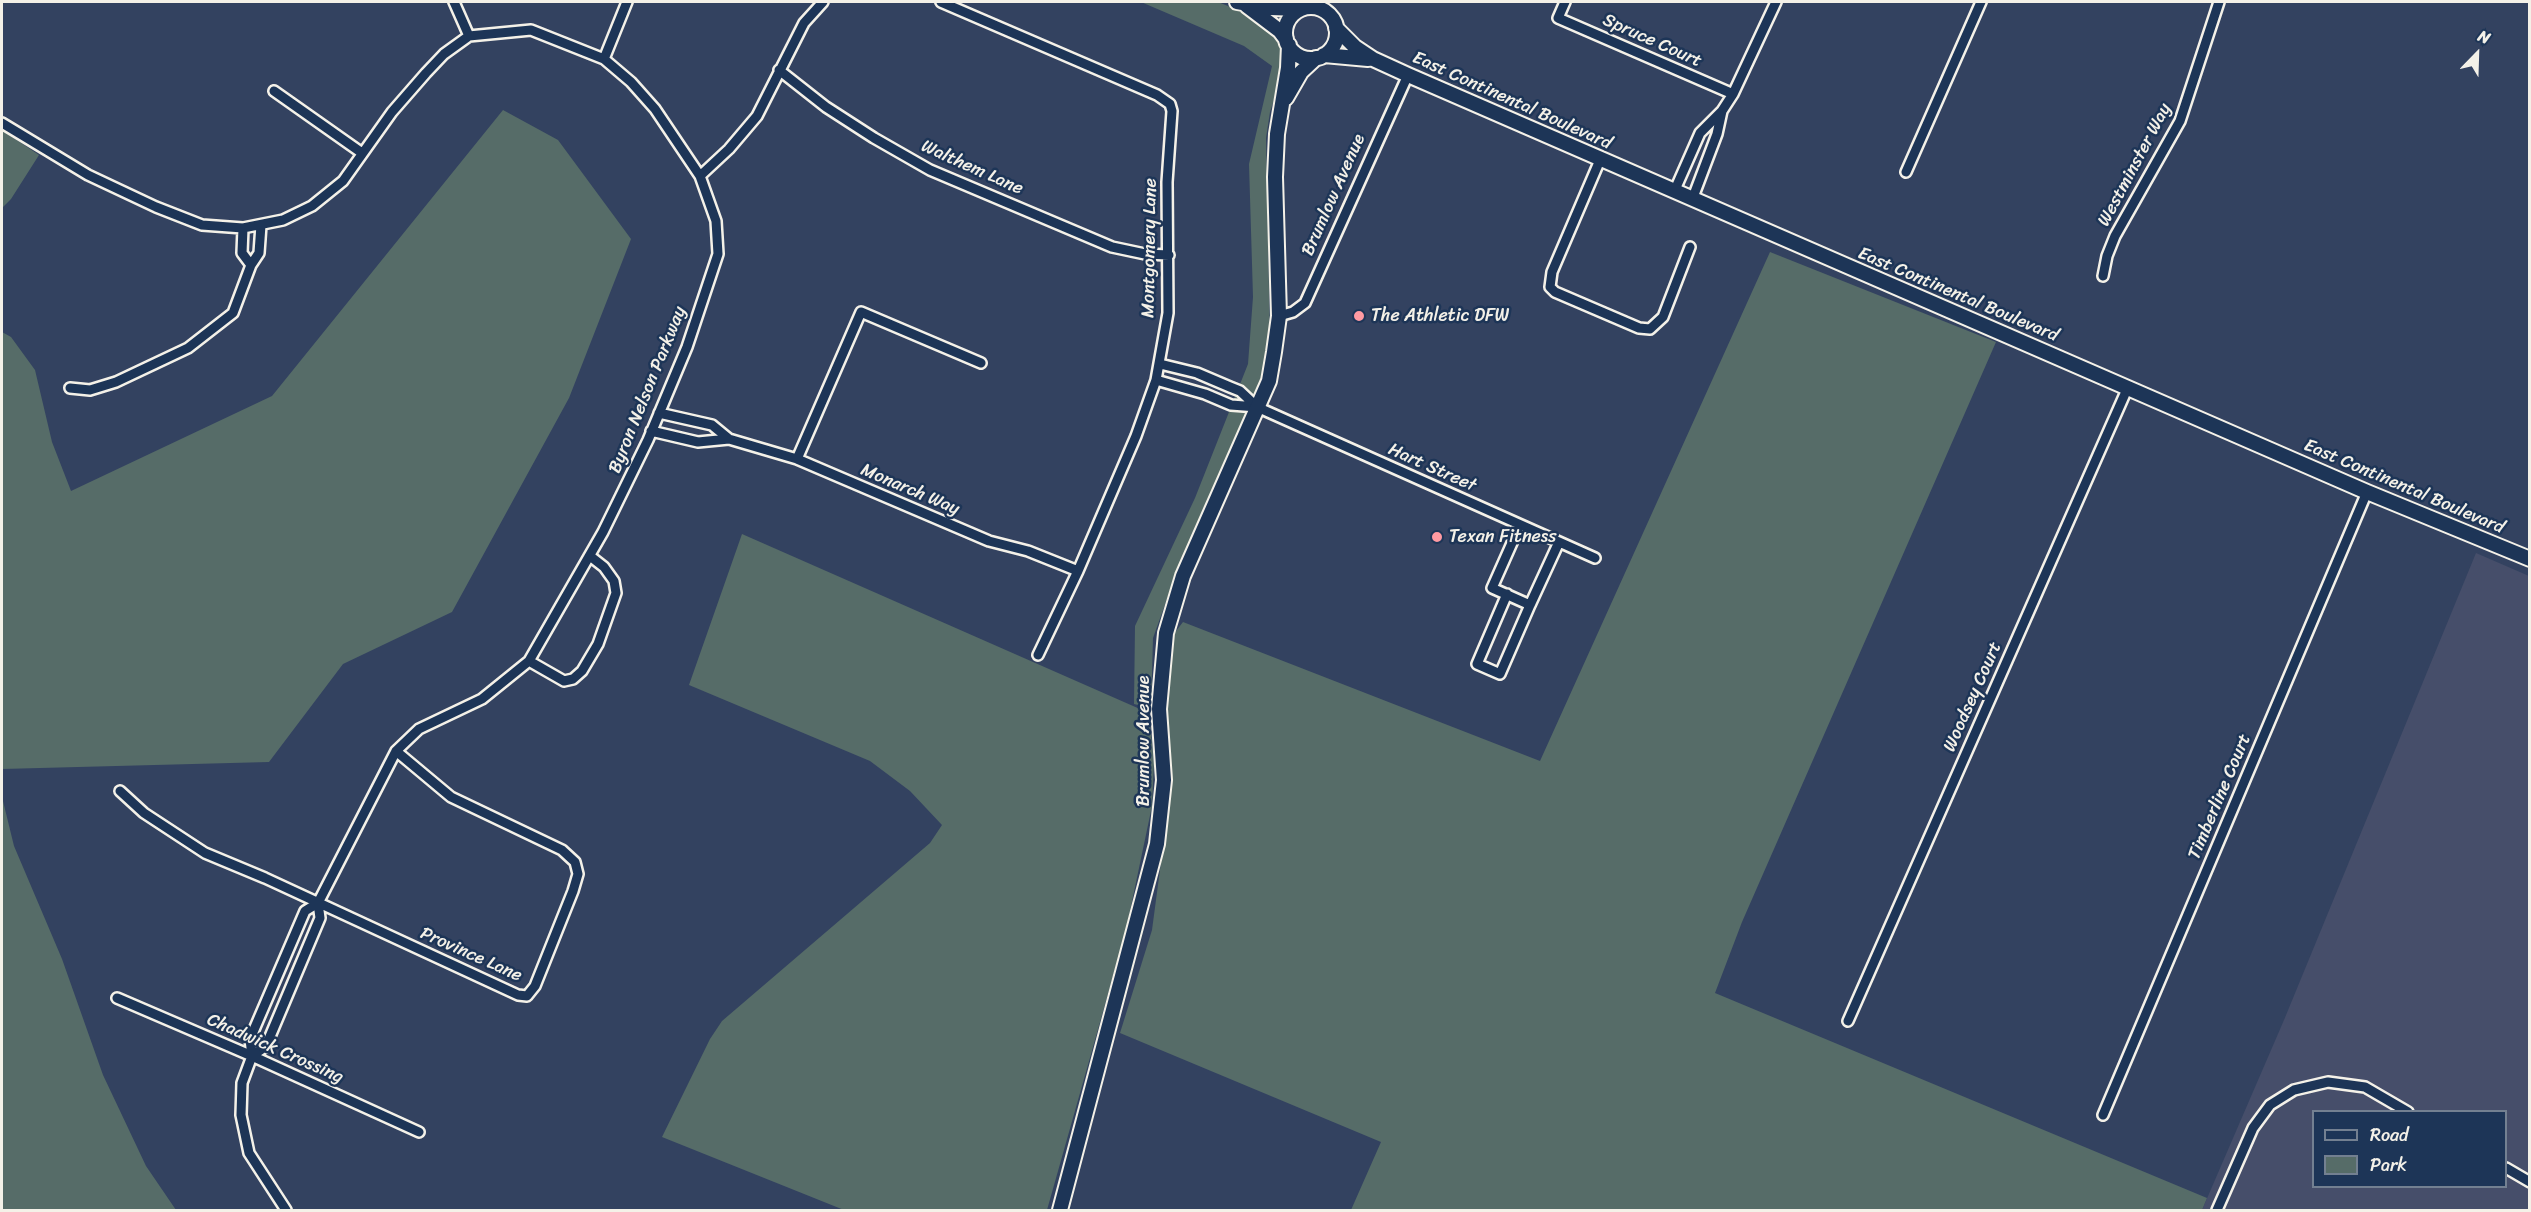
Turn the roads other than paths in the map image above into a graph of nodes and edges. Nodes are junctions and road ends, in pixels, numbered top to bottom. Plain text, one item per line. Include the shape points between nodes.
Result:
1 (454, 2) edge
2 (627, 2) edge
3 (823, 2) edge
4 (941, 2) edge
5 (1333, 2) edge
6 (1565, 2) edge
7 (1776, 2) edge
8 (1981, 2) edge
9 (2219, 2) edge
10 (1241, 3) edge
11 (1307, 6) edge
12 (1335, 24) junction
13 (469, 36) junction
14 (1287, 42) junction
15 (1320, 56) junction
16 (604, 59) junction
17 (1373, 59) junction
18 (779, 70) junction
19 (1408, 75) junction
20 (274, 91) dead end
21 (1733, 94) junction
22 (1282, 105) junction
23 (1722, 111) junction
24 (2, 123) edge
25 (362, 153) junction
26 (1600, 160) junction
27 (1906, 172) dead end
28 (699, 176) junction
29 (1674, 192) junction
30 (1692, 200) junction
31 (261, 225) junction
32 (243, 228) junction
33 (1690, 247) dead end
34 (1169, 255) junction
35 (251, 265) junction
36 (2103, 276) dead end
37 (1279, 316) junction
38 (981, 363) dead end
39 (1160, 364) junction
40 (1156, 380) junction
41 (2128, 387) junction
42 (70, 388) dead end
43 (1257, 407) junction
44 (659, 412) junction
45 (651, 431) junction
46 (729, 439) junction
47 (797, 459) junction
48 (2367, 492) junction
49 (1520, 525) junction
50 (1559, 542) junction
51 (590, 556) junction
52 (1595, 558) dead end
53 (2529, 559) edge
54 (1078, 571) junction
55 (1508, 594) junction
56 (1530, 605) junction
57 (1038, 655) dead end
58 (529, 661) junction
59 (396, 751) junction
60 (120, 791) dead end
61 (318, 903) junction
62 (278, 975) junction
63 (293, 981) junction
64 (117, 998) dead end
65 (1848, 1021) dead end
66 (252, 1056) junction
67 (2405, 1110) edge
68 (2103, 1114) dead end
69 (419, 1132) dead end
70 (2507, 1169) edge
71 (2529, 1182) edge
72 (286, 1210) edge
73 (1060, 1210) edge
74 (2217, 1210) edge

1 - 13 street
2 - 16 street
3 - 18 street via 804,23
4 - 34 street, Montgomery Lane via 1170,104 1173,118 1167,182
5 - 12 main road
6 - 21 street, Spruce Court via 1557,18
7 - 21 street
8 - 27 street
9 - 36 street, Westminster Way via 2180,121 2115,236
10 - 11 main road via 1287,10
10 - 14 main road via 1280,31
11 - 12 main road via 1323,10
11 - 14 main road via 1288,21
12 - 15 main road via 1334,44
12 - 17 main road, East Continental Boulevard via 1355,47
13 - 16 street, Byron Nelson Parkway via 531,30
13 - 25 street via 426,73
14 - 15 main road via 1300,56
14 - 22 main road, Brumlow Avenue via 1289,58
15 - 17 main road, East Continental Boulevard via 1338,54
15 - 22 main road, Brumlow Avenue via 1301,72
16 - 28 street, Byron Nelson Parkway via 655,109
17 - 19 main road, East Continental Boulevard
18 - 28 street via 757,116
18 - 34 street, Walthem Lane via 826,107 930,170 1112,247
19 - 26 main road, East Continental Boulevard
19 - 37 street, Brumlow Avenue via 1305,303
20 - 25 street
21 - 23 street
22 - 37 main road, Brumlow Avenue via 1275,177
23 - 29 street via 1700,133
23 - 30 street
24 - 32 street via 88,175 156,207 202,225
25 - 31 street via 343,181 312,206 284,220
26 - 29 main road, East Continental Boulevard
26 - 33 street via 1552,272 1550,287 1555,292 1639,328 1650,329 1663,317
28 - 44 street, Byron Nelson Parkway via 716,221 718,254 687,347
29 - 30 main road, East Continental Boulevard
30 - 41 main road, East Continental Boulevard
31 - 32 street
31 - 35 street via 259,253
32 - 35 street via 242,253
34 - 39 street, Montgomery Lane via 1168,313
35 - 42 street via 234,313 188,348 116,382 90,390
37 - 43 main road, Brumlow Avenue via 1269,381
38 - 47 street via 861,312
39 - 40 street, Montgomery Lane
39 - 43 street via 1230,387
40 - 43 street via 1231,405
40 - 54 street, Montgomery Lane
41 - 48 main road, East Continental Boulevard
41 - 65 street, Woodsey Court
43 - 49 street, Hart Street
43 - 73 main road, Brumlow Avenue via 1183,576 1166,633 1159,709 1164,780 1157,844
44 - 45 street, Byron Nelson Parkway
44 - 46 street, Monarch Way via 712,425
45 - 46 street, Monarch Way via 698,442
45 - 51 street, Byron Nelson Parkway
46 - 47 street, Monarch Way
47 - 54 street, Monarch Way via 989,542 1028,551
48 - 53 main road, East Continental Boulevard
48 - 68 street, Timberline Court
49 - 50 street, Hart Street
49 - 55 street via 1492,588
50 - 52 street, Hart Street
50 - 56 street
51 - 58 street, Byron Nelson Parkway
51 - 58 street via 614,581 616,593 598,644 573,679 564,681
54 - 57 street, Montgomery Lane
55 - 56 street
55 - 56 street via 1477,664 1500,674
58 - 59 street, Byron Nelson Parkway via 482,699 425,726
59 - 61 street, Byron Nelson Parkway
59 - 61 street, Province Lane via 451,797 562,849 575,862 578,874 573,891 535,986 526,996 518,995
60 - 61 street, Province Lane via 144,813 205,853
61 - 62 street, Byron Nelson Parkway via 305,911
61 - 63 street, Byron Nelson Parkway via 320,918
62 - 63 street
62 - 66 street, Byron Nelson Parkway via 250,1040
63 - 66 street, Byron Nelson Parkway via 266,1046
64 - 66 street, Chadwick Crossing
66 - 69 street, Chadwick Crossing
66 - 72 street, Byron Nelson Parkway via 242,1083 241,1115 249,1153
67 - 74 street via 2365,1087 2328,1082 2294,1090 2270,1106 2253,1128
70 - 71 street

